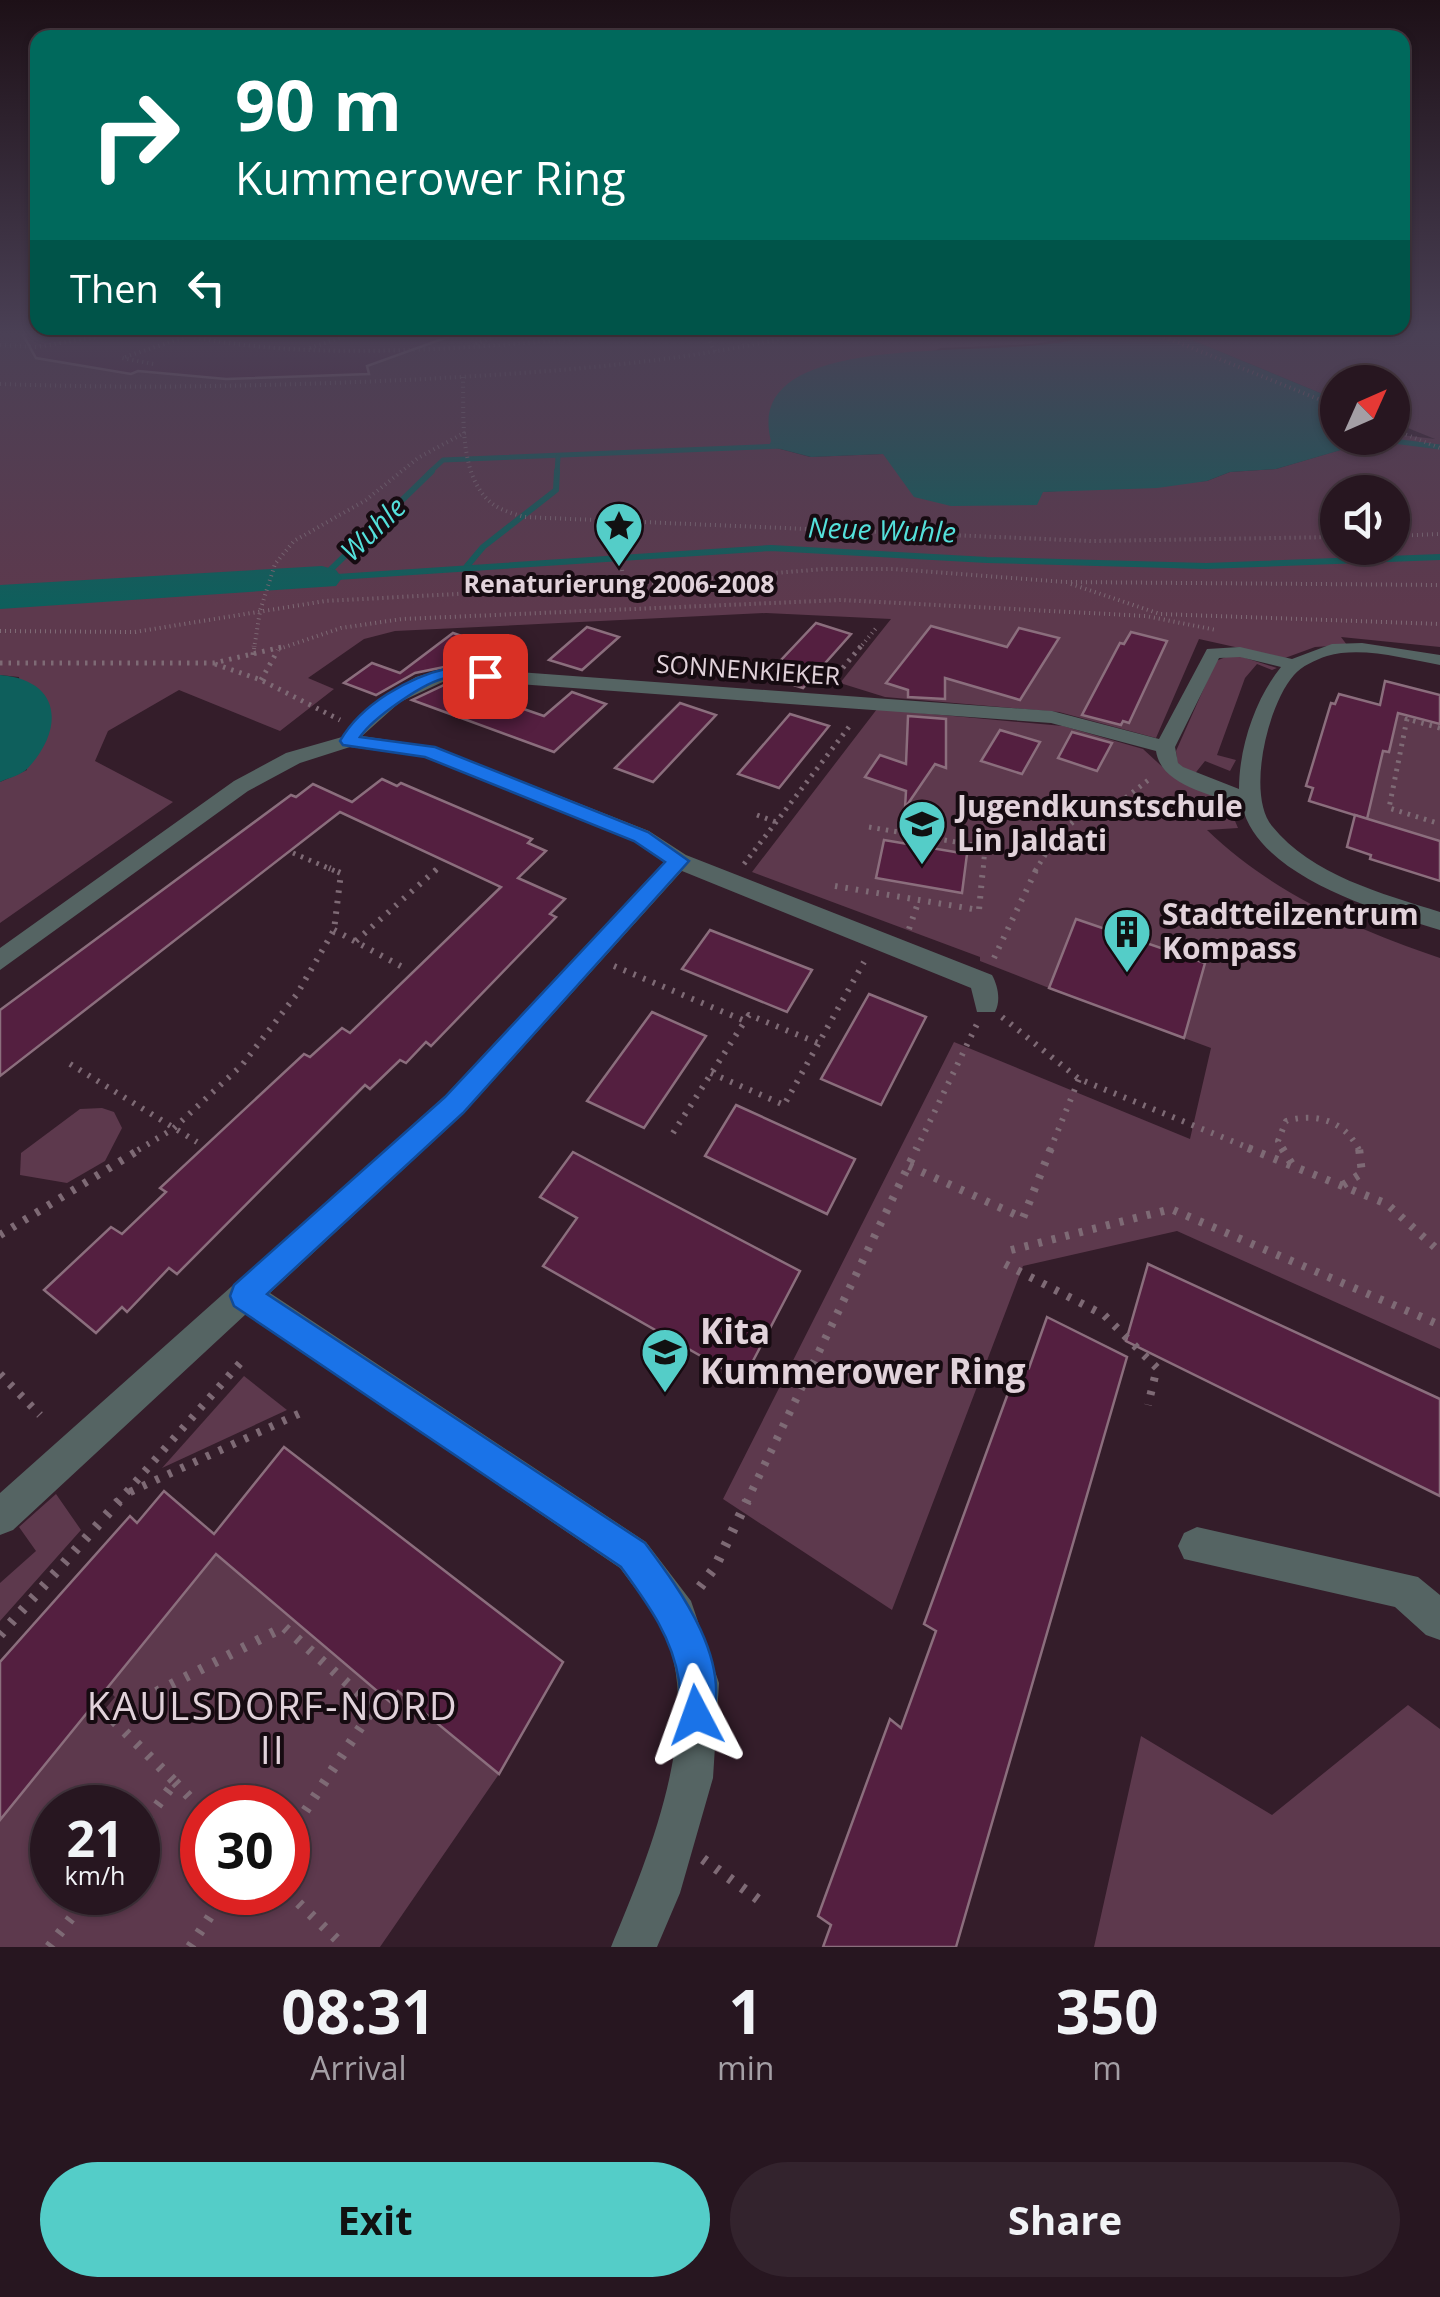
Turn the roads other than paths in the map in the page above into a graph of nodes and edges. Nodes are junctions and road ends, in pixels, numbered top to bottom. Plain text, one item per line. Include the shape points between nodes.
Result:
1 (1440, 660) edge
2 (1294, 665) junction
3 (353, 735) junction
4 (1166, 756) junction
5 (1251, 807) junction
6 (678, 861) junction
7 (1440, 922) edge
8 (0, 960) edge
9 (984, 993) road end
10 (244, 1296) junction
11 (0, 1517) edge
12 (1197, 1546) dead end
13 (1440, 1620) edge
14 (634, 1947) edge

1 - 2 street via 1350,650 1320,652
2 - 4 street via 1213,653
2 - 5 street via 1282,678 1248,767
3 - 4 street, SONNENKIEKER via 422,679 449,673 1052,717
3 - 6 street via 429,751 641,836
3 - 8 street via 241,786
4 - 5 street, SONNENKIEKER via 1189,780
5 - 7 street via 1288,855 1374,900
6 - 9 street via 877,939
6 - 10 street via 454,1105
10 - 11 street
10 - 14 street via 633,1555 677,1615 698,1684 692,1778 658,1893
12 - 13 street via 1405,1590

